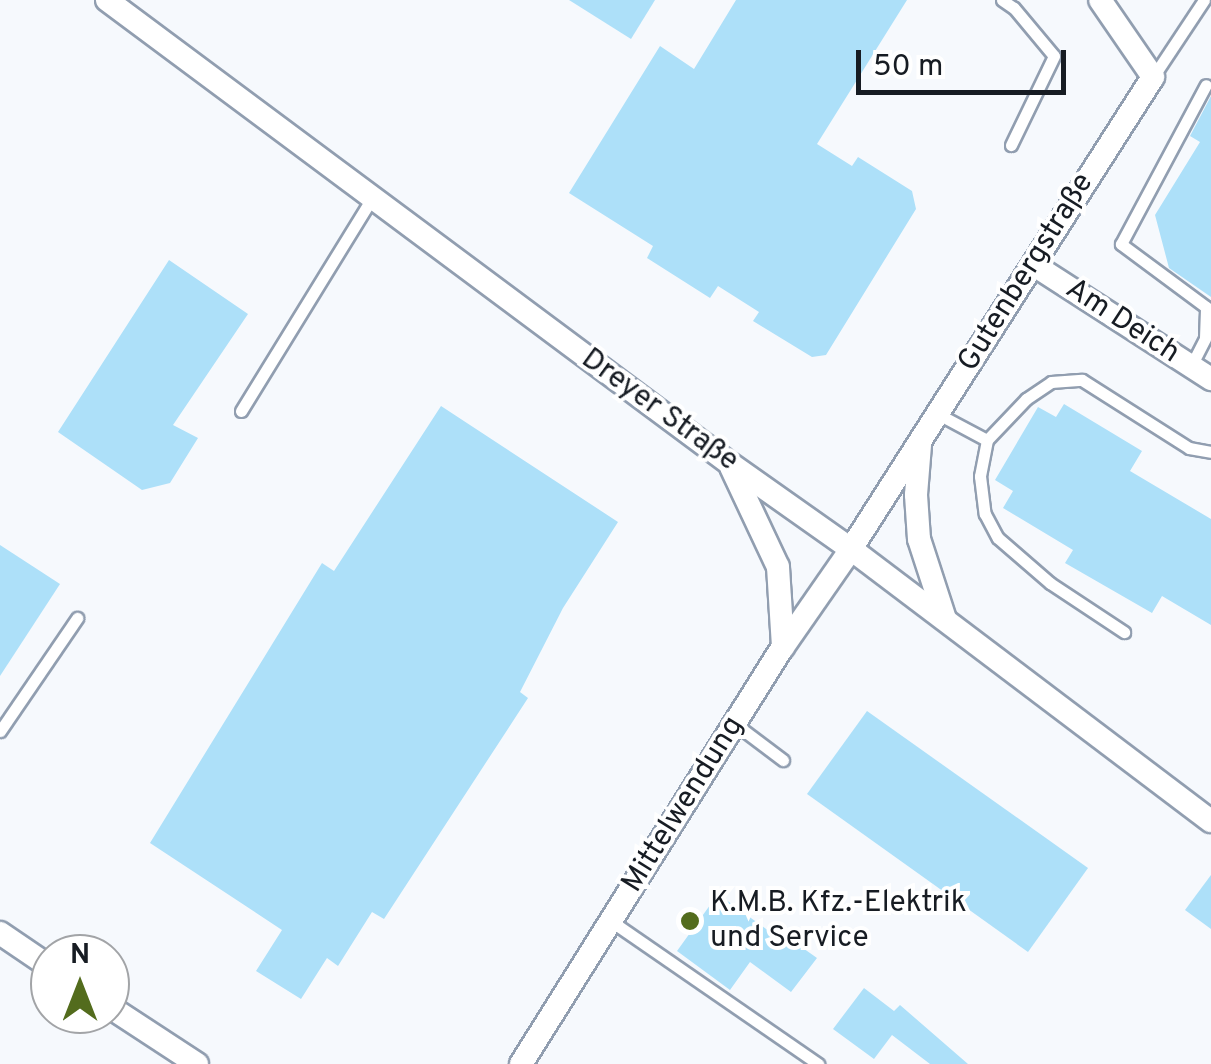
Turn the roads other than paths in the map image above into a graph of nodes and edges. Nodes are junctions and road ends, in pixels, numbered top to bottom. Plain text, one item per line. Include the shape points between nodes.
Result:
1 (107, 0) edge
2 (1002, 0) edge
3 (1100, 0) edge
4 (1204, 0) edge
5 (1153, 76) junction
6 (1206, 86) dead end
7 (1011, 144) dead end
8 (372, 198) junction
9 (1034, 265) junction
10 (1201, 373) edge
11 (240, 411) dead end
12 (938, 414) junction
13 (987, 440) junction
14 (920, 442) junction
15 (1211, 452) edge
16 (729, 463) junction
17 (852, 549) junction
18 (77, 618) dead end
19 (945, 620) junction
20 (1124, 632) dead end
21 (783, 647) junction
22 (735, 724) junction
23 (0, 731) edge
24 (783, 760) dead end
25 (1211, 820) edge
26 (612, 920) junction
27 (0, 934) edge
28 (30, 954) edge
29 (130, 1019) edge
30 (530, 1061) edge
31 (196, 1064) edge
32 (818, 1064) edge

1 - 8 street, Dreyer Straße
2 - 7 lane via 1054,56
3 - 5 street
4 - 5 lane
5 - 9 street, Gutenbergstraße
6 - 10 lane via 1121,244 1206,306
8 - 11 lane
8 - 16 street, Dreyer Straße
9 - 10 street, Am Deich
9 - 12 street, Gutenbergstraße
12 - 13 lane
12 - 14 street, Gutenbergstraße
13 - 15 lane via 1026,399 1068,378 1082,380 1189,448
13 - 20 lane via 980,476 985,514 998,538
14 - 17 street, Gutenbergstraße
14 - 19 street via 920,539
16 - 17 street, Dreyer Straße
16 - 21 street via 778,567
17 - 19 street, Dreyer Straße
17 - 21 street, Mittelwendung
18 - 23 lane
19 - 25 street, Dreyer Straße
21 - 22 street, Mittelwendung
22 - 24 lane
22 - 26 street, Mittelwendung
26 - 30 street, Mittelwendung
26 - 32 lane
27 - 28 street
29 - 31 street

